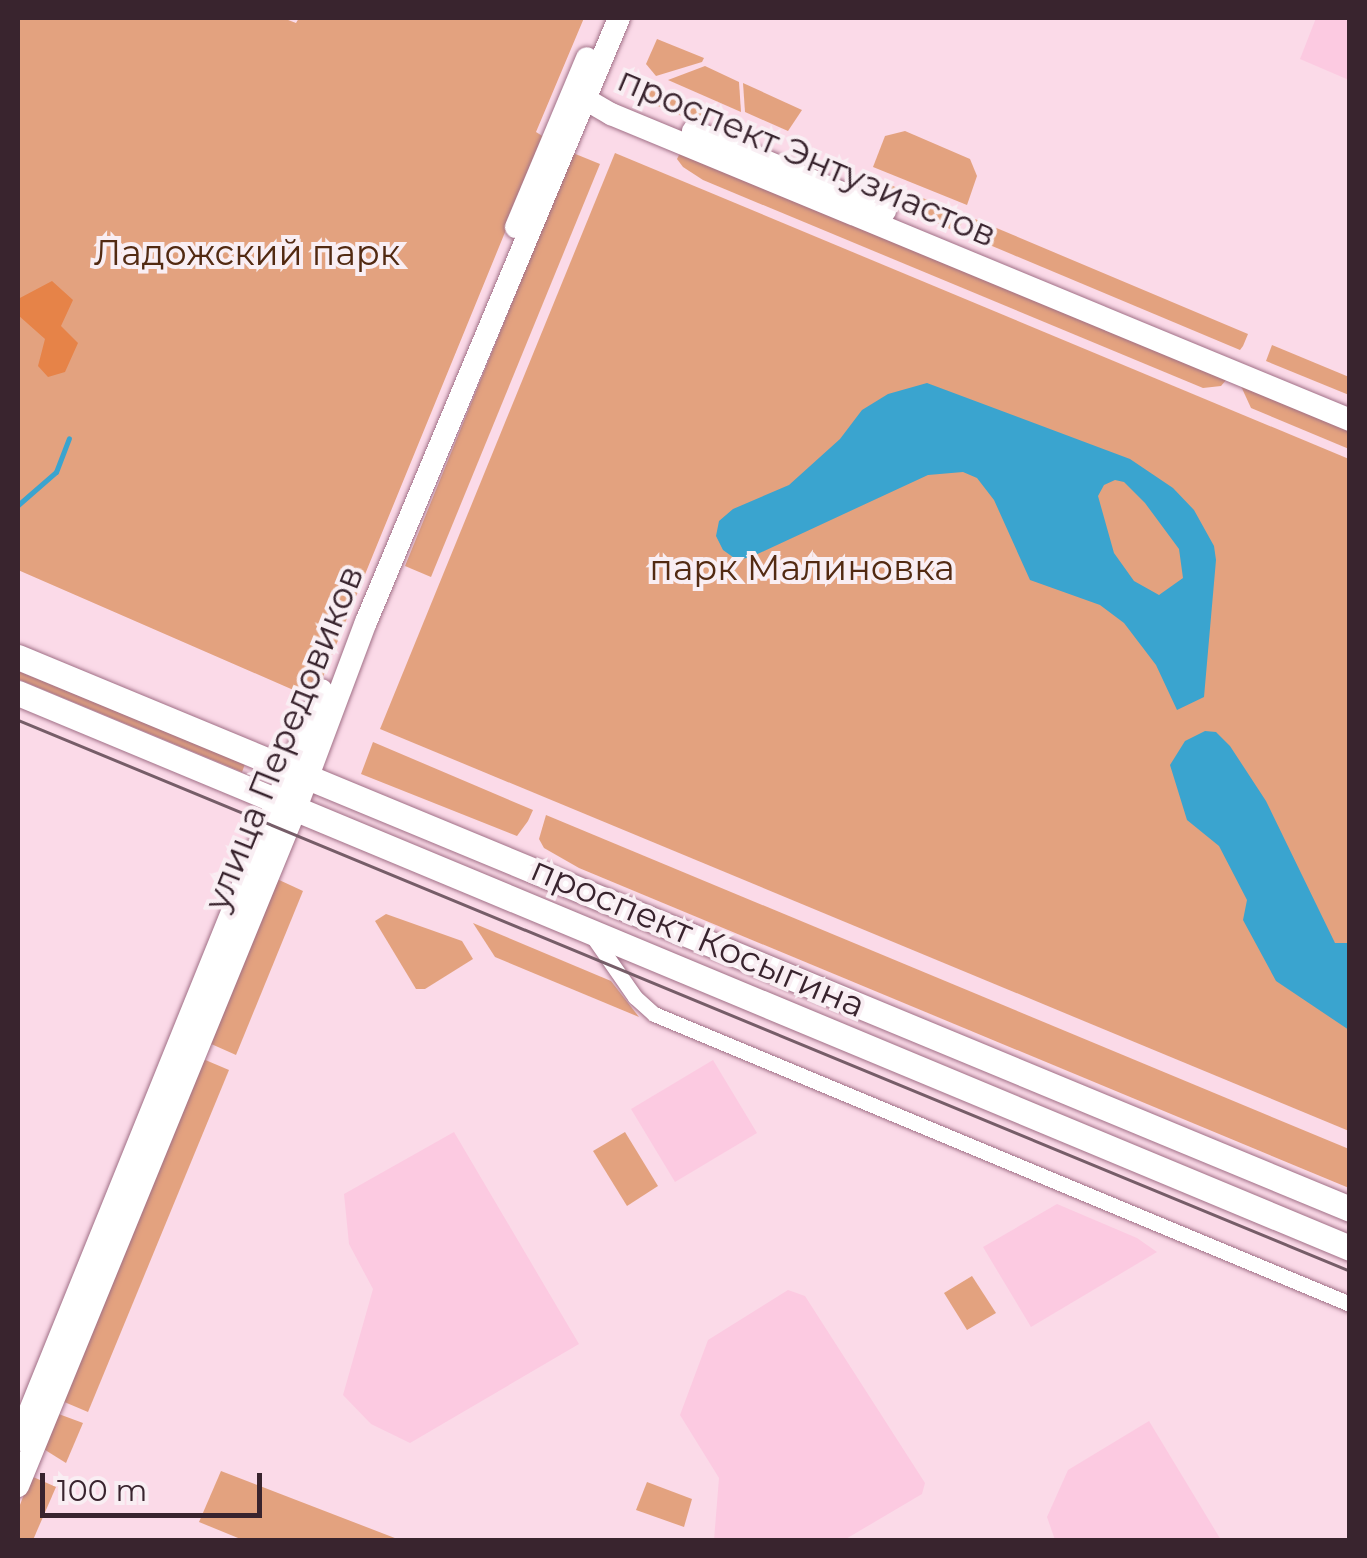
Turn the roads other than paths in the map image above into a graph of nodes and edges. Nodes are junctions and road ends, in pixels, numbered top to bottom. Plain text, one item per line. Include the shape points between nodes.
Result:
1 (603, 18) edge
2 (619, 18) edge
3 (583, 94) junction
4 (1350, 404) edge
5 (1350, 420) edge
6 (18, 657) edge
7 (18, 693) edge
8 (298, 774) junction
9 (288, 805) junction
10 (588, 929) junction
11 (1350, 1209) edge
12 (1350, 1248) edge
13 (1350, 1304) edge
14 (18, 1440) edge
15 (18, 1486) edge

1 - 3 street, улица Передовиков
2 - 3 street, улица Передовиков
3 - 4 street, проспект Энтузиастов
3 - 5 street, проспект Энтузиастов
3 - 8 street, улица Передовиков
6 - 8 main road, проспект Косыгина
7 - 9 main road, проспект Косыгина
8 - 9 street, улица Передовиков
8 - 11 main road, проспект Косыгина
9 - 10 main road, проспект Косыгина
9 - 14 street, улица Передовиков
9 - 15 street, улица Передовиков
10 - 12 main road, проспект Косыгина
10 - 13 street via 654,1014

